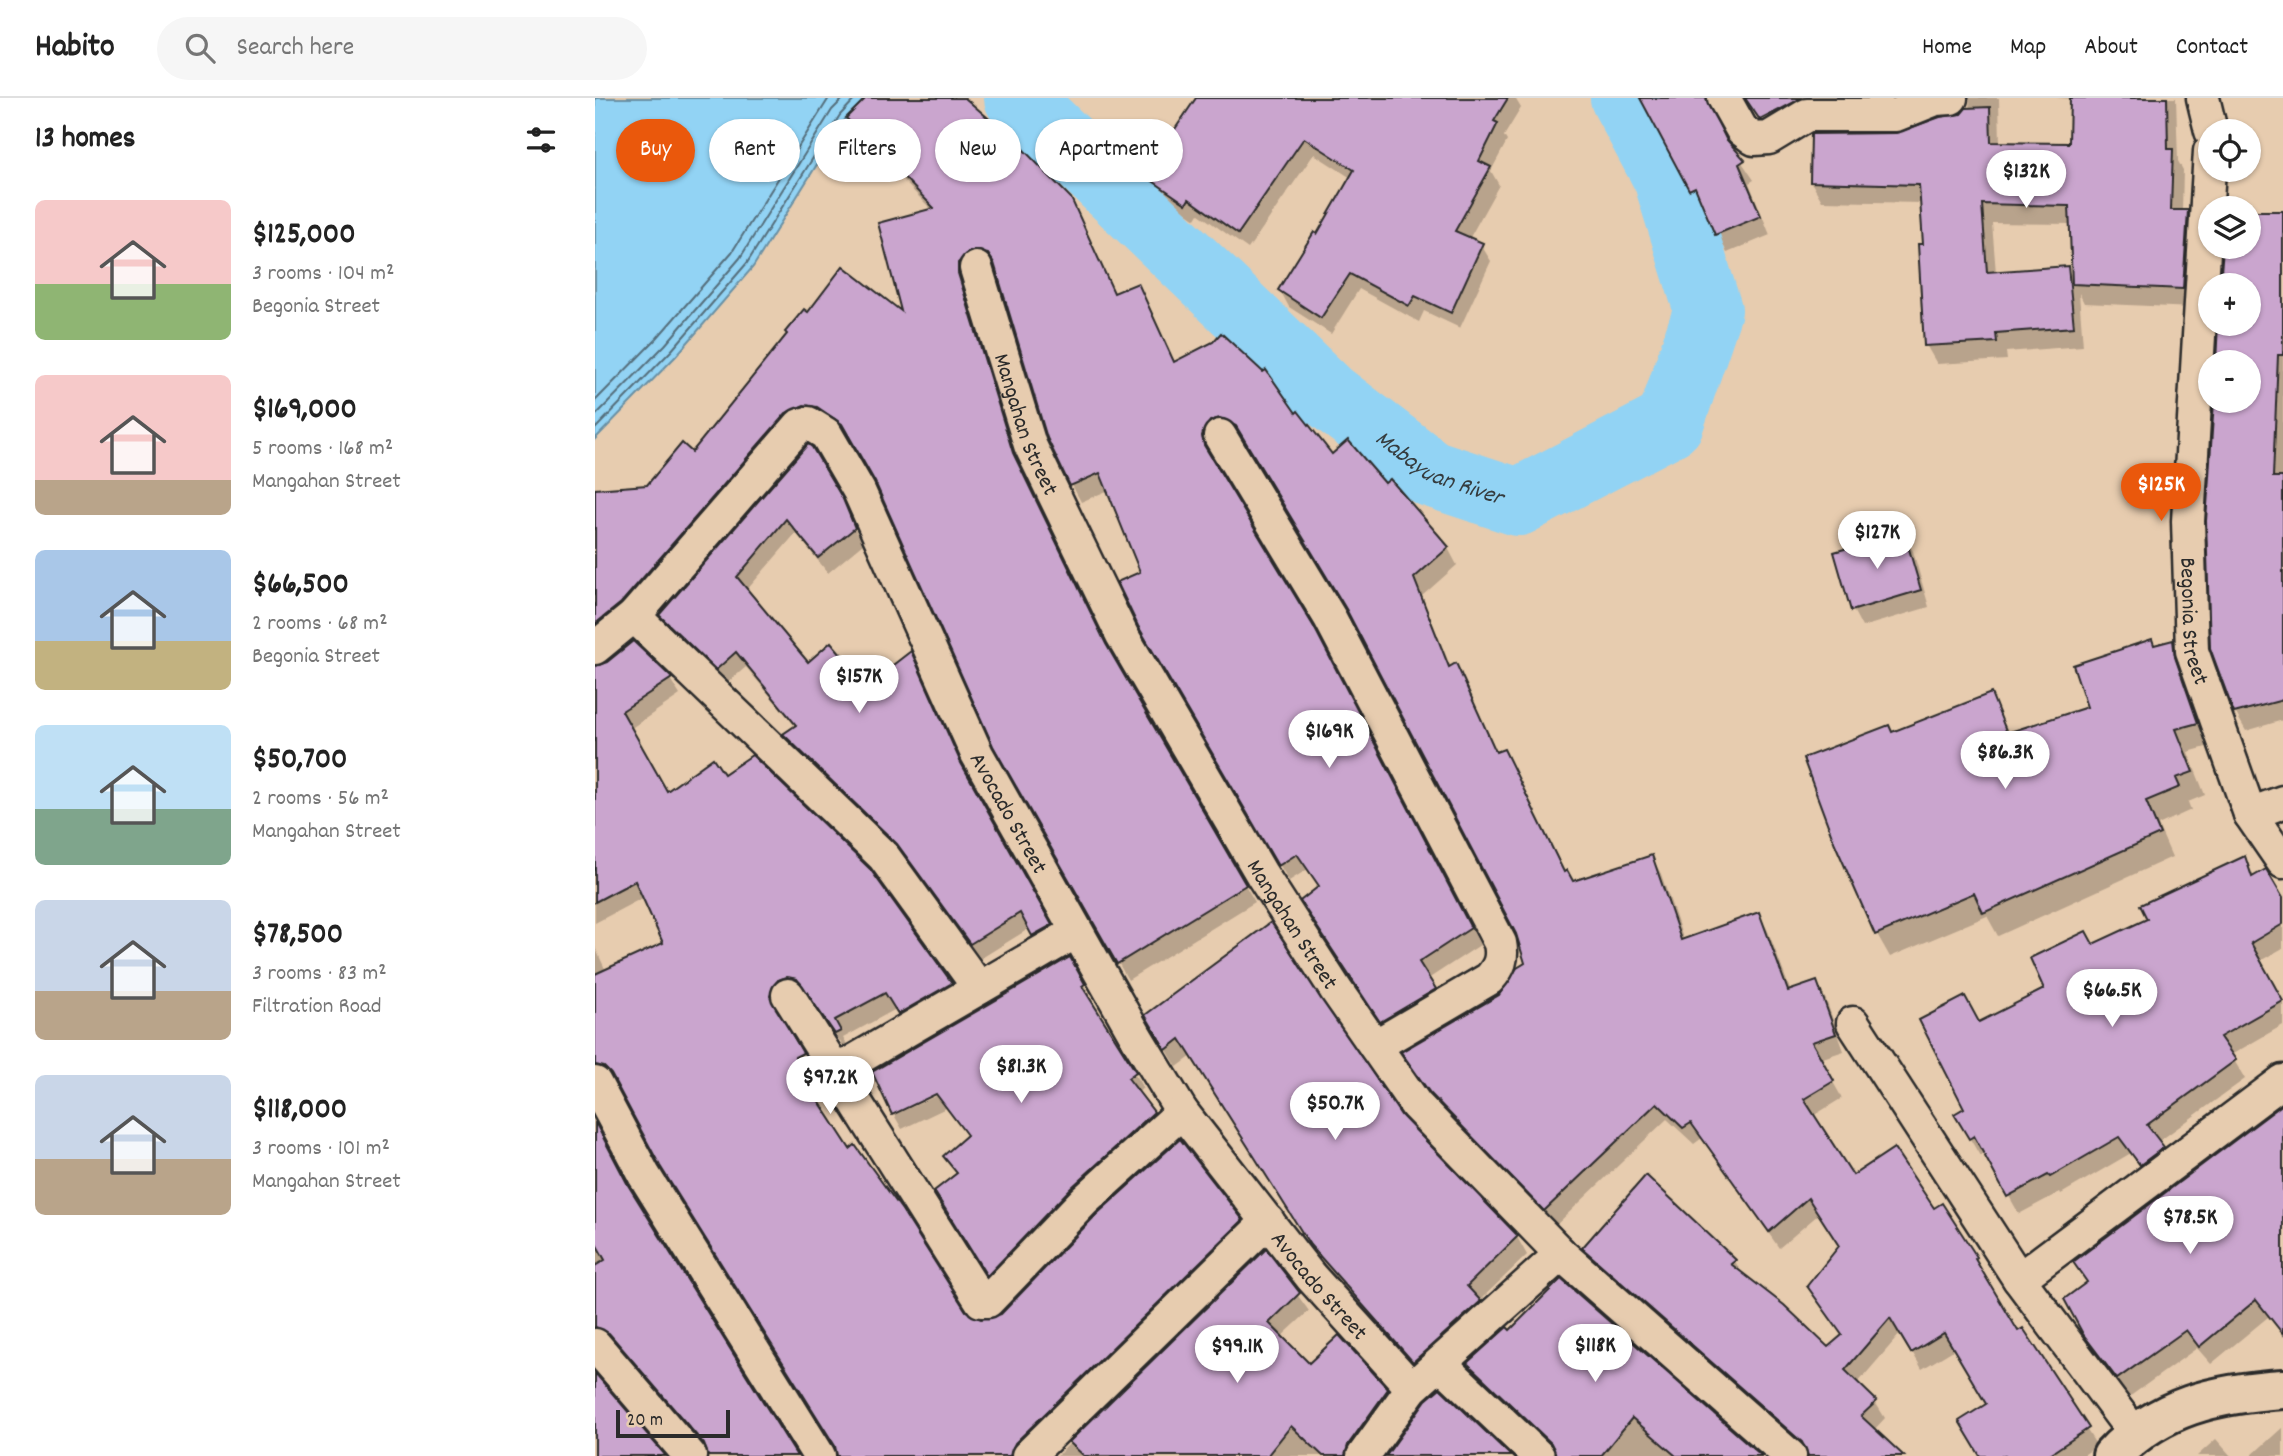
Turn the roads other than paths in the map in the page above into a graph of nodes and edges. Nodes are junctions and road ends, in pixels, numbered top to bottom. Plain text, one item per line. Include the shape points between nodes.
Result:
1 (1724, 98) edge
2 (1951, 98) edge
3 (2203, 98) edge
4 (2208, 119) edge
5 (2208, 182) edge
6 (976, 268) dead end
7 (1220, 436) dead end
8 (634, 616) junction
9 (595, 648) edge
10 (2283, 802) edge
11 (2250, 814) junction
12 (2283, 862) edge
13 (1076, 932) junction
14 (979, 988) junction
15 (788, 995) dead end
16 (1853, 1023) dead end
17 (1375, 1046) junction
18 (835, 1072) junction
19 (2283, 1081) edge
20 (595, 1083) edge
21 (1182, 1112) junction
22 (1268, 1221) junction
23 (1561, 1254) junction
24 (2019, 1279) junction
25 (595, 1345) edge
26 (1440, 1363) junction
27 (1412, 1388) junction
28 (2283, 1390) edge
29 (2123, 1445) edge
30 (690, 1456) edge
31 (819, 1456) edge
32 (1028, 1456) edge
33 (1363, 1456) edge
34 (1538, 1456) edge
35 (1790, 1456) edge

1 - 2 street via 1742,130 1754,139 1769,138 1807,115 1896,115
3 - 4 street
5 - 11 street, Begonia Street via 2187,521 2192,651
6 - 17 street, Mangahan Street via 1030,445 1122,635 1262,875
7 - 17 street via 1330,618 1500,943 1502,956 1489,979
8 - 9 street
8 - 13 street, Avocado Street via 800,425 816,426 826,434 859,491 977,754
8 - 14 street via 884,857
10 - 11 street
11 - 12 street, Begonia Street
13 - 14 street
13 - 21 street, Avocado Street
14 - 18 street
15 - 18 street
16 - 24 street
17 - 23 street, Mangahan Street via 1416,1105
18 - 21 street via 978,1300 984,1302 1084,1201
19 - 24 street
20 - 31 street via 644,1175
21 - 22 street, Avocado Street
22 - 27 street, Avocado Street via 1311,1277
22 - 32 street
23 - 26 street
23 - 35 street, Mangahan Street
24 - 29 street
25 - 30 street
26 - 27 street
26 - 34 street
27 - 33 street
28 - 29 main road via 2239,1392 2187,1405

